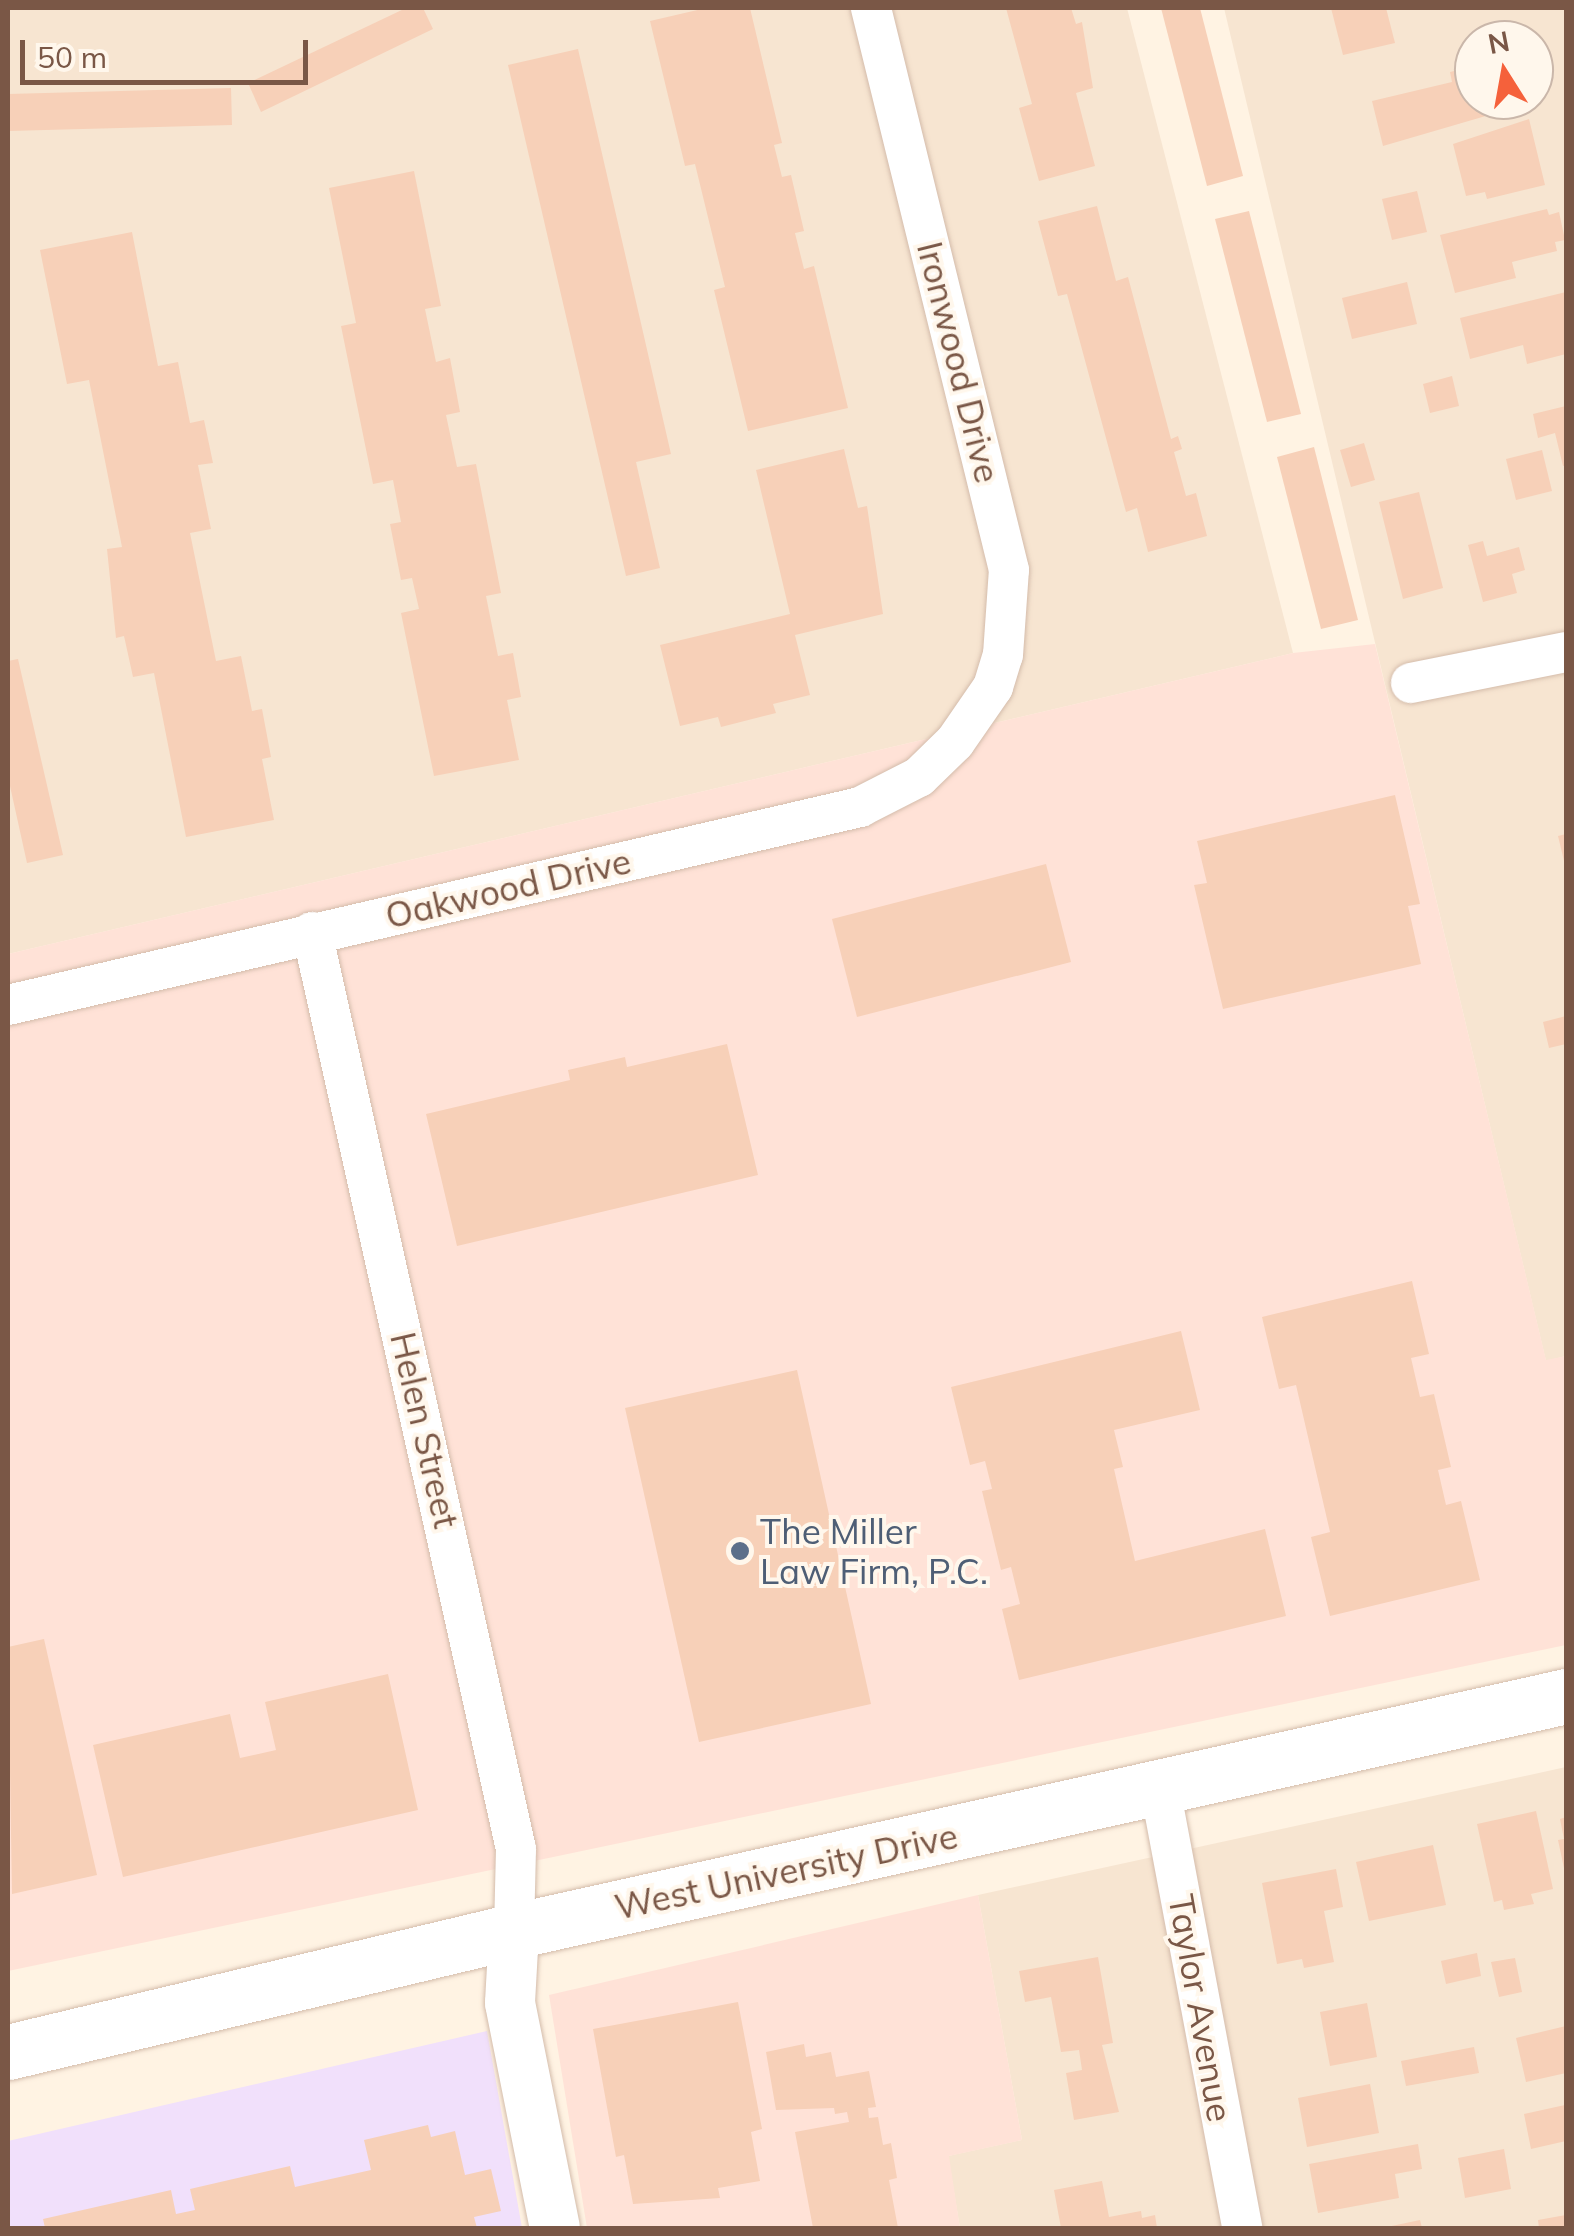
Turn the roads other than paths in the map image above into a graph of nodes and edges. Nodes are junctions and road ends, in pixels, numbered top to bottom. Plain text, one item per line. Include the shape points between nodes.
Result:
1 (871, 8) edge
2 (1566, 652) edge
3 (1411, 683) dead end
4 (976, 714) joint
5 (312, 932) junction
6 (8, 1004) edge
7 (1566, 1696) edge
8 (1160, 1788) junction
9 (514, 1931) junction
10 (8, 2052) edge
11 (555, 2228) edge
12 (1242, 2228) edge

1 - 4 street, Ironwood Drive via 1009,570 1003,656
2 - 3 street
4 - 5 street, Oakwood Drive via 919,776 860,807
5 - 6 street, Oakwood Drive
5 - 9 street, Helen Street via 512,1830
7 - 8 main road, West University Drive
8 - 9 main road, West University Drive
8 - 12 street, Taylor Avenue
9 - 10 main road, West University Drive
9 - 11 street via 510,2003

